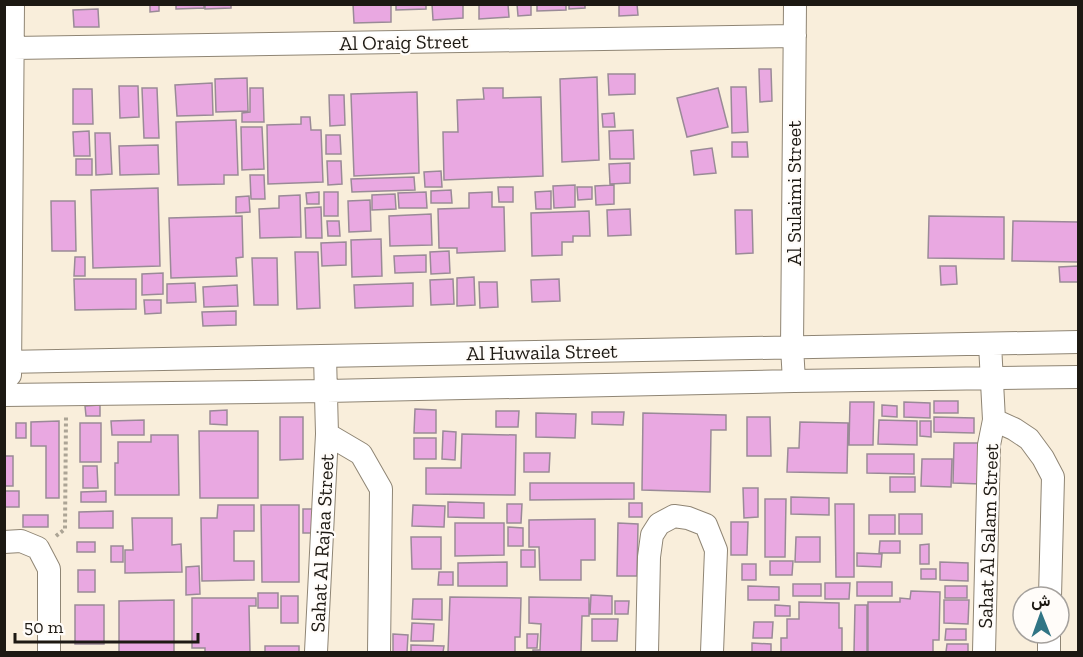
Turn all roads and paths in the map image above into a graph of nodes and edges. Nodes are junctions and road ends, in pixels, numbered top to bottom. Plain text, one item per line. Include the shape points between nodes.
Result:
1 (13, 4) edge
2 (795, 4) edge
3 (795, 36) junction
4 (13, 48) junction
5 (9, 166) edge
6 (1078, 342) edge
7 (990, 344) junction
8 (792, 348) junction
9 (325, 356) junction
10 (7, 362) edge
11 (1078, 377) edge
12 (993, 379) junction
13 (794, 381) junction
14 (327, 391) junction
15 (8, 395) edge
16 (66, 395) junction
17 (994, 420) junction
18 (327, 434) junction
19 (4, 542) edge
20 (38, 548) junction
21 (1050, 585) edge
22 (49, 652) edge
23 (316, 652) edge
24 (378, 652) edge
25 (647, 652) edge
26 (712, 652) edge
27 (984, 652) edge

1 - 4 street
2 - 3 street, Al Sulaimi Street
3 - 4 street, Al Oraig Street
3 - 8 street, Al Sulaimi Street
4 - 5 street
5 - 10 street
6 - 7 street, Al Huwaila Street
7 - 8 street, Al Huwaila Street
7 - 12 street, Sahat Al Salam Street
8 - 9 street, Al Huwaila Street
8 - 13 street, Al Sulaimi Street
9 - 10 street, Al Huwaila Street
9 - 14 street, Sahat Al Rajaa Street
10 - 15 street
11 - 12 street, Al Huwaila Street
12 - 13 street, Al Huwaila Street
12 - 17 street, Sahat Al Salam Street
13 - 14 street, Al Huwaila Street
14 - 16 street, Al Huwaila Street
14 - 18 street, Sahat Al Rajaa Street
15 - 16 street, Al Huwaila Street
16 - 20 path via 66,529
17 - 21 street, Sahat Al Salam Street via 1029,439 1053,477
17 - 27 street, Sahat Al Salam Street via 989,445
18 - 23 street, Sahat Al Rajaa Street
18 - 24 street, Sahat Al Rajaa Street via 361,454 381,489
19 - 20 street via 21,541
20 - 22 street via 48,569
25 - 26 street via 652,535 659,524 674,516 706,525 716,550

